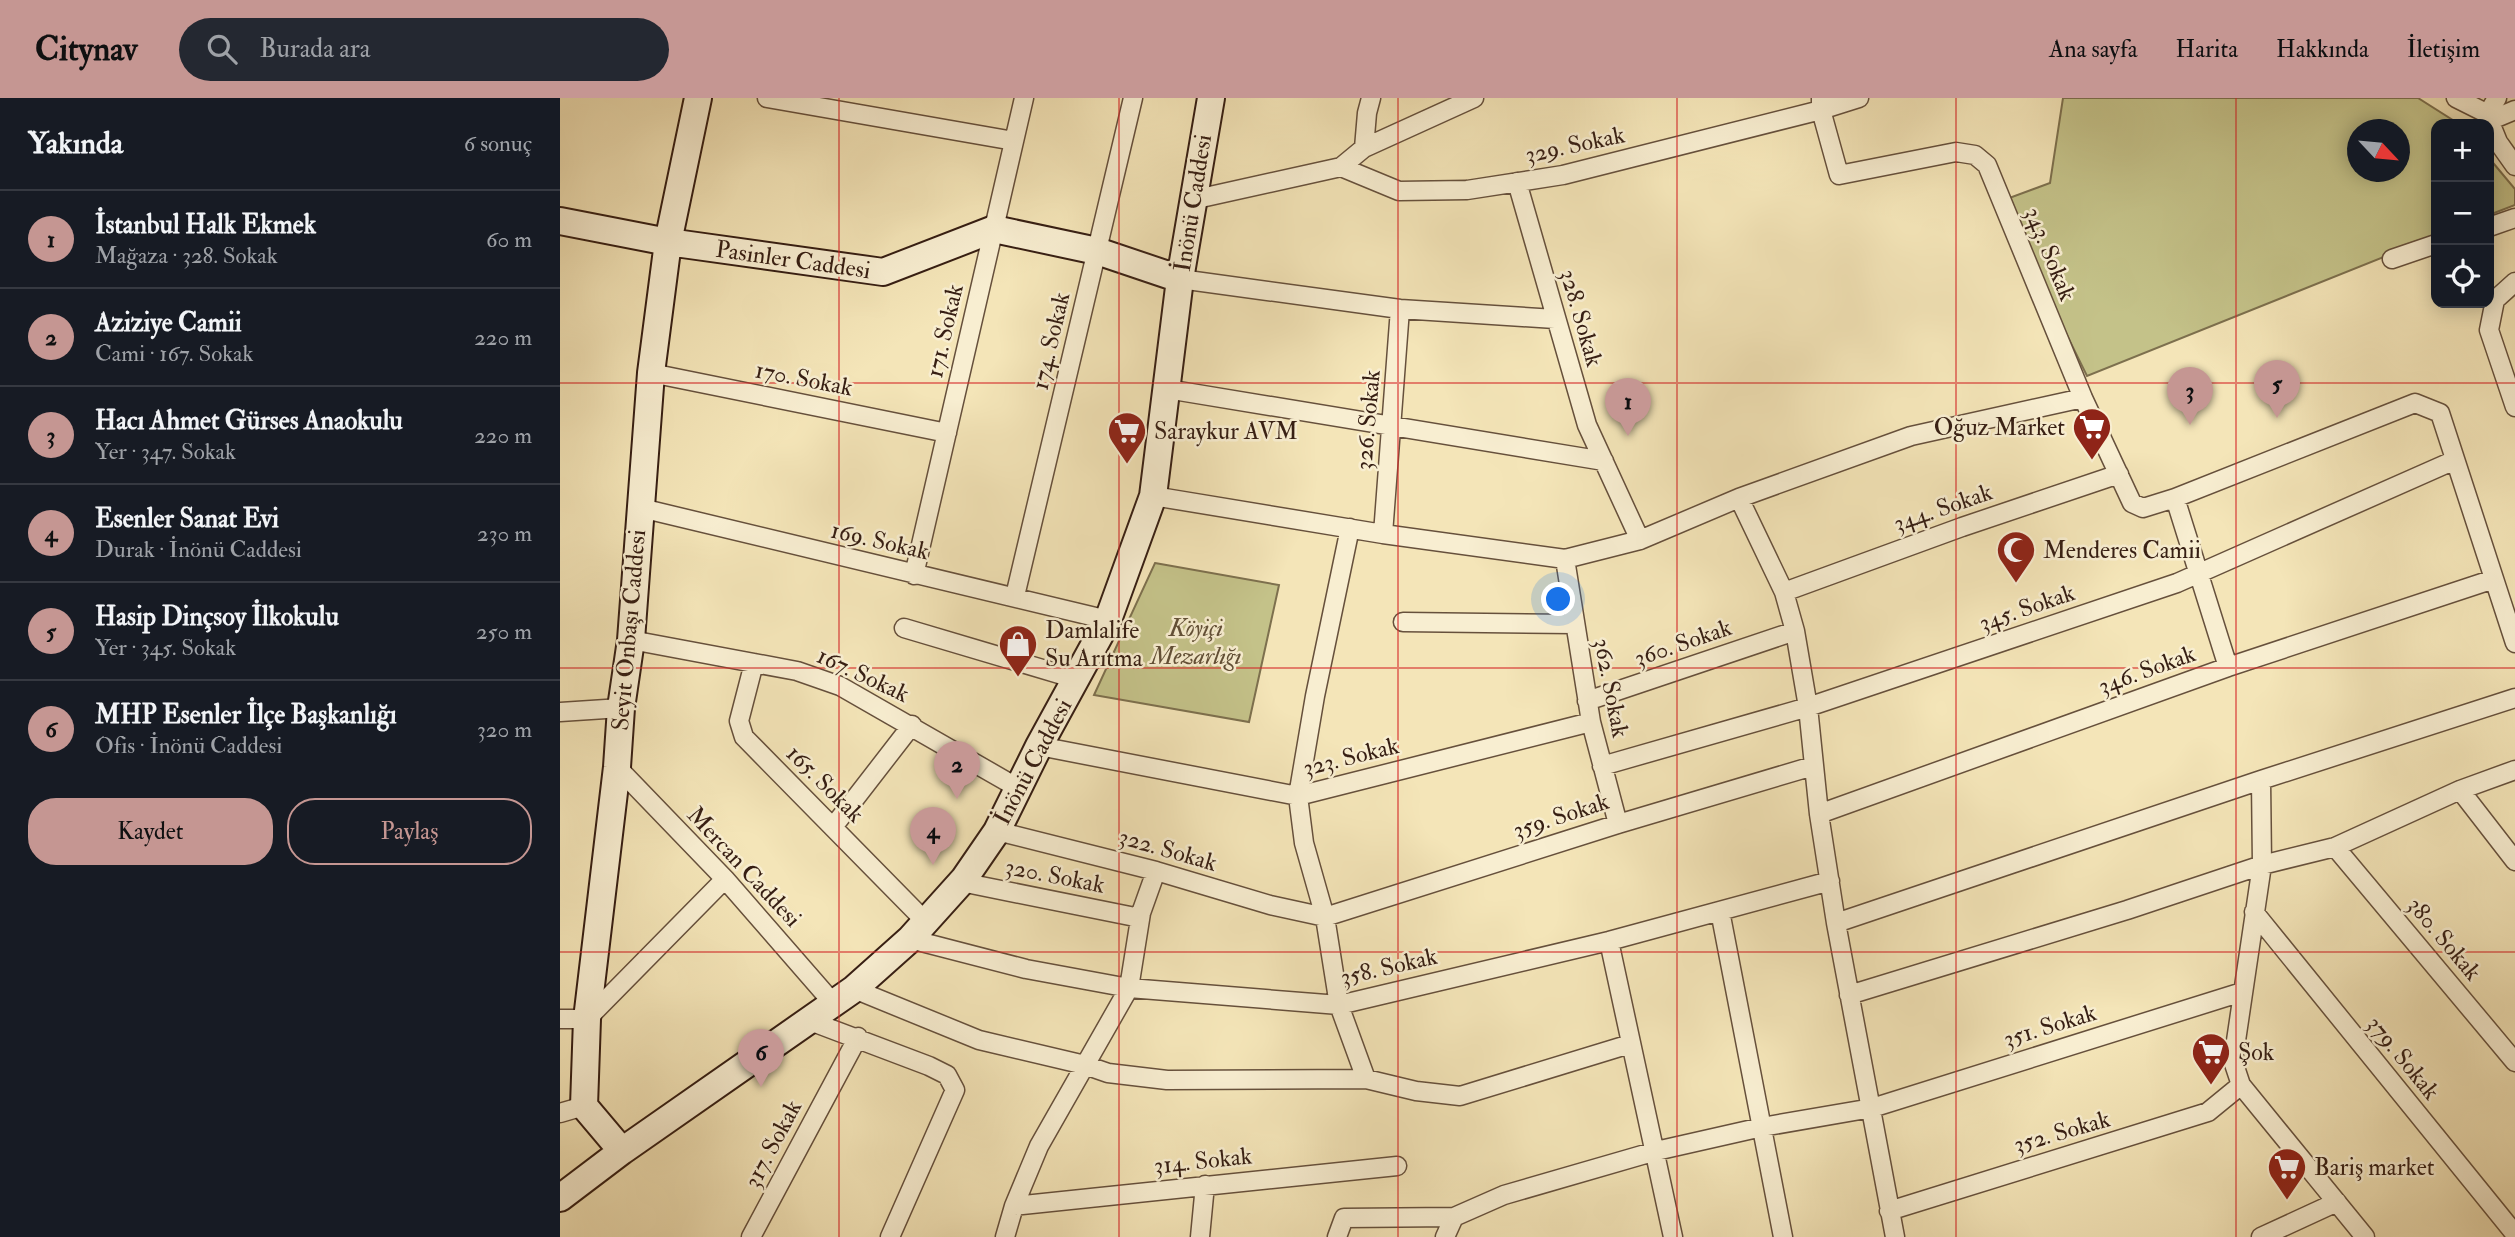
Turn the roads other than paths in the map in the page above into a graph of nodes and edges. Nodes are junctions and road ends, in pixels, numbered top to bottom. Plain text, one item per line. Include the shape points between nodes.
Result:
1 (698, 98) edge
2 (767, 98) edge
3 (1024, 98) edge
4 (1133, 98) edge
5 (1211, 98) edge
6 (1371, 98) edge
7 (1474, 98) edge
8 (1859, 98) edge
9 (2456, 98) edge
10 (2497, 98) edge
11 (1821, 104) edge
12 (2515, 110) edge
13 (2487, 115) junction
14 (1014, 141) junction
15 (1364, 148) junction
16 (2515, 166) edge
17 (1341, 167) junction
18 (1517, 182) junction
19 (1192, 200) junction
20 (2515, 218) edge
21 (560, 221) edge
22 (2494, 225) edge
23 (994, 229) junction
24 (668, 242) junction
25 (2433, 245) edge
26 (1097, 250) junction
27 (2392, 259) dead end
28 (1180, 279) junction
29 (2515, 282) edge
30 (1400, 309) junction
31 (1555, 319) junction
32 (651, 373) junction
33 (1167, 388) junction
34 (2083, 398) junction
35 (2515, 407) edge
36 (1391, 426) junction
37 (947, 433) junction
38 (2455, 460) junction
39 (1604, 461) junction
40 (2119, 474) junction
41 (1153, 496) junction
42 (1740, 498) junction
43 (2175, 498) junction
44 (641, 508) junction
45 (1350, 528) junction
46 (1383, 534) junction
47 (1640, 540) junction
48 (1565, 559) junction
49 (2200, 572) junction
50 (914, 575) junction
51 (2494, 579) junction
52 (1784, 592) junction
53 (1015, 596) junction
54 (1108, 620) junction
55 (1403, 622) dead end
56 (1574, 624) junction
57 (904, 628) dead end
58 (1795, 631) junction
59 (631, 640) junction
60 (2515, 643) edge
61 (754, 663) junction
62 (2228, 667) junction
63 (1076, 679) junction
64 (2515, 698) edge
65 (1587, 701) junction
66 (1808, 707) junction
67 (621, 708) junction
68 (560, 712) edge
69 (1591, 722) junction
70 (912, 725) junction
71 (1039, 746) junction
72 (1602, 766) junction
73 (1813, 766) junction
74 (617, 767) junction
75 (2515, 770) edge
76 (2261, 779) junction
77 (1018, 788) junction
78 (2460, 790) junction
79 (1298, 796) junction
80 (1819, 814) junction
81 (1618, 824) junction
82 (833, 827) junction
83 (997, 831) junction
84 (2335, 847) junction
85 (2515, 861) edge
86 (2262, 864) junction
87 (1156, 871) junction
88 (725, 879) junction
89 (1830, 881) junction
90 (961, 882) junction
91 (1720, 911) junction
92 (2254, 912) junction
93 (1325, 917) junction
94 (1140, 918) junction
95 (1836, 923) junction
96 (917, 930) junction
97 (1609, 941) junction
98 (1129, 988) junction
99 (2242, 992) junction
100 (1849, 995) junction
101 (844, 996) junction
102 (1339, 1005) junction
103 (560, 1019) edge
104 (587, 1019) junction
105 (810, 1021) junction
106 (858, 1038) junction
107 (1630, 1044) junction
108 (2515, 1062) edge
109 (1085, 1065) junction
110 (1367, 1079) junction
111 (2241, 1085) junction
112 (1872, 1108) junction
113 (572, 1110) edge
114 (1762, 1127) junction
115 (622, 1151) junction
116 (1656, 1151) junction
117 (1397, 1166) dead end
118 (1205, 1185) junction
119 (560, 1198) edge
120 (2337, 1202) junction
121 (1014, 1206) junction
122 (1889, 1211) junction
123 (1454, 1216) junction
124 (2515, 1234) edge
125 (751, 1237) edge
126 (890, 1237) edge
127 (1004, 1237) edge
128 (1200, 1237) edge
129 (1338, 1237) edge
130 (1445, 1237) edge
131 (1673, 1237) edge
132 (1783, 1237) edge
133 (1895, 1237) edge
134 (2261, 1237) edge
135 (2365, 1237) edge

1 - 24 street, Seyit Onbaşı Caddesi
2 - 14 street
3 - 14 street, 171. Sokak
4 - 26 street, 174. Sokak
5 - 19 street, İnönü Caddesi
6 - 15 street
7 - 15 street
8 - 11 street, 329. Sokak
9 - 13 street
10 - 13 street
11 - 18 street, 329. Sokak via 1563,175
11 - 34 street, 343. Sokak via 1839,175 1956,152 1975,155 1987,164
12 - 13 street via 2496,118
13 - 16 street
14 - 23 street, 171. Sokak
15 - 17 street
17 - 18 street, 329. Sokak via 1399,191 1467,190
17 - 19 street
18 - 31 street, 328. Sokak
19 - 28 street, İnönü Caddesi
20 - 22 street
21 - 24 street, Pasinler Caddesi
23 - 24 street, Pasinler Caddesi via 883,272
23 - 26 street
23 - 37 street, 171. Sokak
24 - 32 street, Seyit Onbaşı Caddesi
25 - 27 street
26 - 28 street
26 - 53 street, 174. Sokak
28 - 30 street
28 - 33 street, İnönü Caddesi
29 - 35 street via 2495,300 2489,330
30 - 31 street
30 - 36 street, 326. Sokak
31 - 39 street, 328. Sokak via 1587,425
32 - 37 street, 170. Sokak
32 - 44 street, Seyit Onbaşı Caddesi
33 - 36 street
33 - 41 street, İnönü Caddesi
34 - 40 street, 343. Sokak
34 - 42 street via 1911,436
36 - 39 street
36 - 46 street, 326. Sokak
37 - 50 street, 171. Sokak
38 - 43 street via 2440,413 2415,403
38 - 49 street, 345. Sokak
38 - 51 street
39 - 47 street, 328. Sokak
40 - 43 street, 343. Sokak via 2132,503 2143,508
40 - 52 street, 344. Sokak
41 - 45 street
41 - 54 street, İnönü Caddesi
42 - 47 street
42 - 52 street
43 - 49 street
44 - 50 street, 169. Sokak
44 - 59 street, Seyit Onbaşı Caddesi
45 - 46 street
45 - 79 street
46 - 48 street
47 - 48 street
48 - 56 street, 362. Sokak
49 - 62 street
49 - 66 street, 345. Sokak
50 - 53 street, 169. Sokak
51 - 60 street
51 - 62 street, 346. Sokak
52 - 58 street
53 - 54 street, 169. Sokak
54 - 63 street, İnönü Caddesi
55 - 56 street
56 - 65 street, 362. Sokak
57 - 63 street
58 - 65 street, 360. Sokak
58 - 66 street
59 - 61 street, 167. Sokak
59 - 67 street, Seyit Onbaşı Caddesi
61 - 70 street, 167. Sokak via 840,686
61 - 82 street, 165. Sokak via 739,721 744,737
62 - 80 street, 346. Sokak
63 - 71 street, İnönü Caddesi
64 - 76 street
65 - 69 street, 362. Sokak
66 - 72 street, 345. Sokak
66 - 73 street
67 - 68 street
67 - 74 street, Seyit Onbaşı Caddesi
69 - 72 street, 362. Sokak
69 - 79 street, 323. Sokak
70 - 77 street, 167. Sokak
70 - 82 street
71 - 77 street, İnönü Caddesi
71 - 79 street, 323. Sokak
72 - 81 street, 362. Sokak
73 - 80 street
73 - 81 street, 359. Sokak
74 - 88 street, Mercan Caddesi
74 - 104 street, Seyit Onbaşı Caddesi
75 - 78 street
76 - 86 street
76 - 95 street
77 - 83 street, İnönü Caddesi
78 - 84 street
78 - 85 street
79 - 93 street via 1304,843
80 - 89 street
81 - 93 street, 359. Sokak
82 - 96 street, 165. Sokak
83 - 87 street, 322. Sokak
83 - 90 street, İnönü Caddesi
84 - 86 street
84 - 108 street, 380. Sokak
86 - 92 street
86 - 100 street
87 - 93 street, 322. Sokak
87 - 94 street
88 - 101 street, Mercan Caddesi
88 - 104 street
89 - 91 street, 358. Sokak
89 - 95 street
90 - 94 street, 320. Sokak
90 - 96 street, İnönü Caddesi
91 - 97 street, 358. Sokak
91 - 114 street
92 - 99 street
92 - 124 street, 379. Sokak
93 - 102 street
94 - 98 street
95 - 100 street
96 - 98 street, 358. Sokak via 1026,969
96 - 101 street, İnönü Caddesi
97 - 102 street, 358. Sokak
97 - 107 street
98 - 102 street, 358. Sokak
98 - 109 street
99 - 111 street via 2233,1061
99 - 112 street, 351. Sokak
100 - 112 street
101 - 105 street, İnönü Caddesi
101 - 109 street via 979,1040
102 - 110 street
103 - 104 street
104 - 113 street, Seyit Onbaşı Caddesi
105 - 106 street
105 - 115 street, İnönü Caddesi
106 - 125 street, 317. Sokak
106 - 126 street via 947,1075 955,1090
107 - 110 street via 1460,1096
107 - 116 street
109 - 110 street via 1108,1073 1167,1080
109 - 121 street via 1039,1146
111 - 120 street
111 - 122 street, 352. Sokak via 2208,1112
112 - 114 street, 351. Sokak
112 - 122 street
113 - 115 street, Seyit Onbaşı Caddesi
114 - 116 street, 351. Sokak
114 - 132 street
115 - 119 street, İnönü Caddesi
116 - 123 street, 351. Sokak via 1504,1195
116 - 131 street
117 - 118 street, 314. Sokak
118 - 121 street, 314. Sokak
118 - 128 street
120 - 134 street
120 - 135 street
121 - 127 street
122 - 133 street
123 - 129 street via 1344,1218
123 - 130 street

